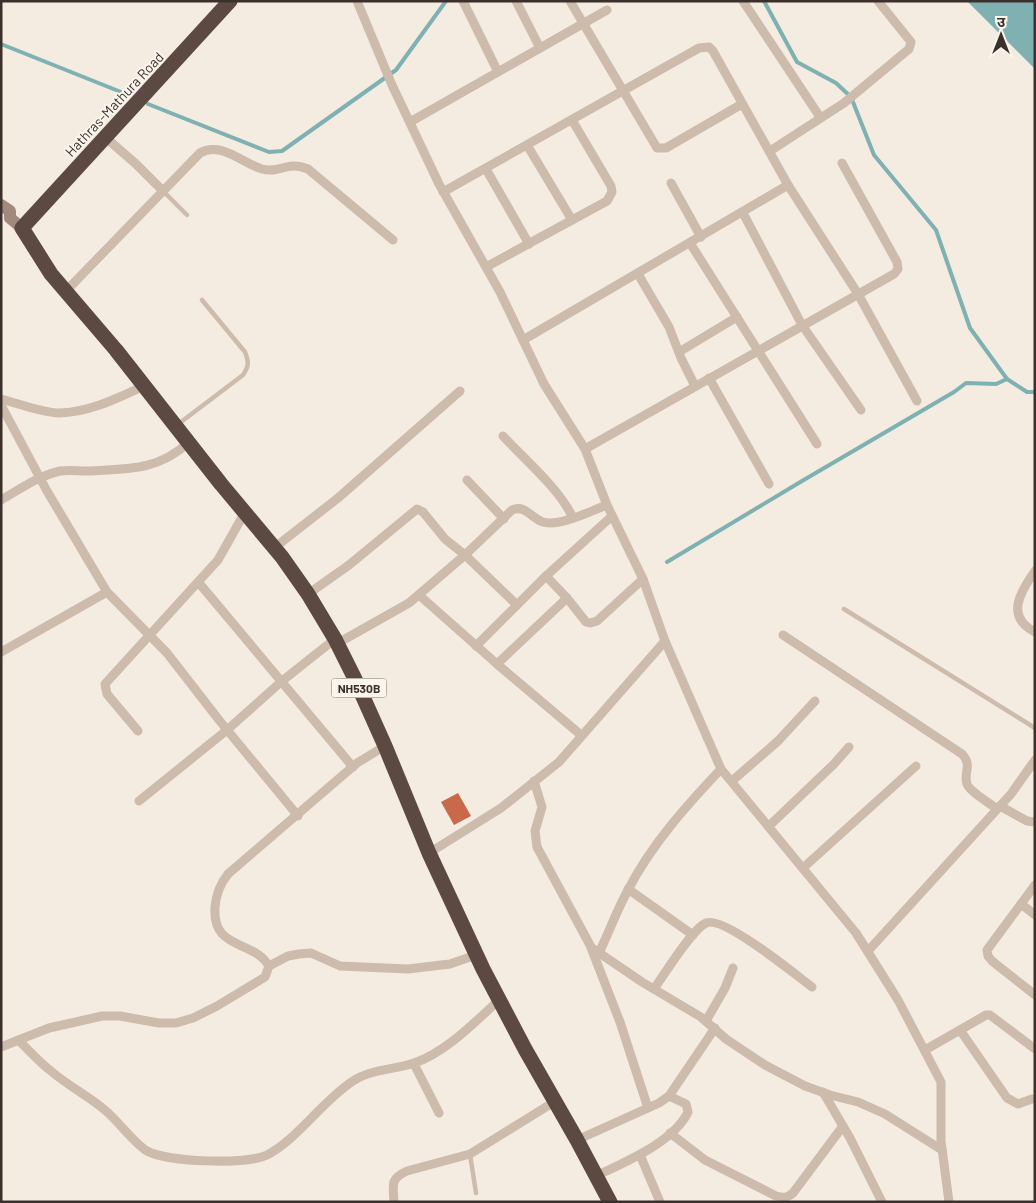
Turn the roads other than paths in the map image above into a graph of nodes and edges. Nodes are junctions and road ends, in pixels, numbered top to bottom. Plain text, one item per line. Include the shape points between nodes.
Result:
1 (230, 1) edge
2 (356, 1) edge
3 (463, 1) edge
4 (516, 1) edge
5 (570, 1) edge
6 (743, 1) edge
7 (878, 1) edge
8 (607, 10) dead end
9 (582, 24) junction
10 (540, 48) junction
11 (498, 72) junction
12 (623, 91) junction
13 (742, 104) junction
14 (820, 117) junction
15 (572, 120) junction
16 (410, 122) junction
17 (105, 137) junction
18 (527, 145) junction
19 (770, 151) junction
20 (842, 163) dead end
21 (486, 169) junction
22 (671, 183) dead end
23 (788, 185) junction
24 (163, 191) junction
25 (444, 192) junction
26 (1, 205) edge
27 (743, 213) junction
28 (187, 215) dead end
29 (6, 218) edge
30 (572, 220) junction
31 (22, 228) junction
32 (701, 237) junction
33 (393, 240) dead end
34 (690, 243) junction
35 (529, 244) junction
36 (486, 267) junction
37 (638, 274) junction
38 (66, 291) junction
39 (858, 294) junction
40 (202, 300) dead end
41 (737, 317) junction
42 (802, 325) junction
43 (523, 340) junction
44 (758, 350) junction
45 (679, 352) junction
46 (710, 378) junction
47 (144, 386) junction
48 (695, 386) junction
49 (460, 391) dead end
50 (1, 398) edge
51 (917, 401) dead end
52 (1, 405) edge
53 (861, 410) dead end
54 (176, 426) junction
55 (502, 436) dead end
56 (189, 442) junction
57 (817, 444) dead end
58 (584, 448) junction
59 (40, 477) junction
60 (467, 480) dead end
61 (769, 484) dead end
62 (1, 500) edge
63 (607, 505) junction
64 (245, 512) junction
65 (612, 516) junction
66 (573, 518) junction
67 (504, 519) junction
68 (274, 548) junction
69 (465, 556) junction
70 (1035, 571) edge
71 (546, 576) junction
72 (643, 579) junction
73 (199, 583) junction
74 (107, 592) junction
75 (308, 594) junction
76 (420, 595) junction
77 (567, 598) junction
78 (517, 605) junction
79 (844, 609) dead end
80 (1035, 632) edge
81 (150, 635) junction
82 (783, 635) dead end
83 (336, 641) junction
84 (665, 641) junction
85 (476, 646) junction
86 (1, 652) edge
87 (498, 664) junction
88 (282, 681) junction
89 (815, 701) dead end
90 (1035, 728) edge
91 (227, 730) junction
92 (138, 731) dead end
93 (581, 735) junction
94 (385, 746) junction
95 (849, 747) dead end
96 (1035, 760) edge
97 (916, 766) dead end
98 (353, 767) junction
99 (721, 769) junction
100 (534, 781) junction
101 (732, 781) junction
102 (139, 801) dead end
103 (999, 808) junction
104 (298, 816) junction
105 (1035, 822) edge
106 (769, 826) junction
107 (428, 853) junction
108 (803, 868) junction
109 (1035, 885) edge
110 (628, 889) junction
111 (1021, 904) junction
112 (1035, 915) edge
113 (693, 935) junction
114 (595, 950) junction
115 (868, 950) junction
116 (476, 955) junction
117 (269, 966) junction
118 (733, 968) dead end
119 (812, 987) dead end
120 (654, 989) junction
121 (1035, 995) edge
122 (499, 1000) junction
123 (706, 1022) junction
124 (715, 1028) junction
125 (960, 1030) junction
126 (18, 1040) junction
127 (1, 1047) edge
128 (1035, 1049) edge
129 (925, 1050) junction
130 (414, 1064) junction
131 (823, 1092) junction
132 (670, 1096) junction
133 (1032, 1099) dead end
134 (554, 1102) junction
135 (648, 1108) junction
136 (439, 1113) dead end
137 (843, 1126) junction
138 (670, 1133) junction
139 (577, 1140) junction
140 (942, 1150) junction
141 (470, 1154) junction
142 (640, 1155) junction
143 (596, 1176) junction
144 (476, 1193) dead end
145 (394, 1202) edge
146 (610, 1202) edge
147 (660, 1202) edge
148 (882, 1202) edge
149 (949, 1202) edge

1 - 17 highway, Hathras-Mathura Road
2 - 16 street
3 - 11 street
4 - 10 street
5 - 9 street
6 - 14 street
7 - 14 street via 911,42 909,49 856,94
8 - 9 street
9 - 10 street
9 - 12 street
10 - 11 street
11 - 16 street
12 - 13 street via 699,48 709,47
12 - 13 street via 654,146 660,149
12 - 15 street
13 - 19 street
14 - 19 street
15 - 18 street
15 - 30 street via 612,192 607,201
16 - 25 street
17 - 24 street
17 - 31 highway, Hathras-Mathura Road
18 - 21 street
18 - 30 street
19 - 23 street
20 - 39 street via 898,265 894,274
21 - 25 street
21 - 35 street
22 - 32 street
23 - 27 street
23 - 39 street
24 - 28 lane
24 - 33 street via 206,150 216,149 269,170 294,164 315,174
24 - 38 street
25 - 36 street
26 - 29 street via 10,211
27 - 32 street
27 - 42 street
29 - 31 street
30 - 35 street
31 - 38 highway, NH530B via 51,274
32 - 34 street
34 - 37 street
34 - 41 street
35 - 36 street
36 - 43 street
37 - 43 street
37 - 45 street via 669,327
38 - 47 highway, NH530B
39 - 42 street
39 - 51 street
40 - 54 lane via 245,352 248,367 243,375
41 - 44 street
41 - 45 street
42 - 44 street
42 - 53 street
43 - 58 street via 544,384
44 - 46 street
44 - 57 street
45 - 48 street
46 - 48 street
46 - 61 street
47 - 50 street via 113,400 70,412 56,413
47 - 54 highway, NH530B
48 - 58 street
49 - 68 street via 338,498
52 - 59 street
54 - 56 highway, NH530B
55 - 66 street via 558,492
56 - 59 street via 167,459 152,465 62,471
56 - 64 highway, NH530B
58 - 63 street
59 - 62 street
59 - 74 street
60 - 67 street
63 - 65 street
63 - 66 street
64 - 68 highway, NH530B
64 - 73 street via 218,560
65 - 71 street
65 - 72 street
66 - 67 street via 557,523 543,522 517,508
67 - 69 street
68 - 75 highway, NH530B
69 - 75 street via 445,539 424,512 417,509
69 - 76 street
69 - 78 street
70 - 80 street via 1026,583 1017,609 1019,619
71 - 77 street
71 - 78 street
72 - 77 street via 593,623 586,622
72 - 84 street
73 - 81 street
73 - 88 street
74 - 81 street
74 - 86 street
75 - 83 highway, NH530B
76 - 83 street
76 - 85 street
77 - 87 street
78 - 85 street
79 - 90 lane
81 - 91 street
81 - 92 street via 105,684 108,694
82 - 103 street via 962,754 968,762 967,783 971,789
83 - 88 street
83 - 94 highway, NH530B
84 - 93 street
84 - 99 street
85 - 87 street
87 - 93 street
88 - 91 street
88 - 98 street
89 - 101 street via 778,741
91 - 102 street
91 - 104 street
93 - 100 street via 559,762
94 - 98 street
94 - 107 highway, NH530B
95 - 106 street
96 - 103 street
97 - 108 street
98 - 104 street
99 - 101 street
99 - 110 street via 653,850
100 - 107 street via 501,808
100 - 114 street via 542,807 535,831 537,847
101 - 106 street
103 - 105 street
103 - 115 street
104 - 117 street via 222,880 215,904 217,927 222,934 256,954
106 - 108 street
107 - 116 highway, NH530B
108 - 115 street
109 - 111 street
110 - 113 street
110 - 114 street
111 - 112 street
111 - 121 street via 987,950 992,961
113 - 119 street via 705,923 712,922 768,953
113 - 120 street
114 - 120 street
114 - 135 street
115 - 129 street
116 - 117 street via 450,964 408,969 340,966 311,954 299,954
116 - 122 highway, NH530B
117 - 126 street via 265,977 194,1018 159,1023 102,1016 49,1028
118 - 123 street
120 - 123 street
122 - 130 street via 440,1050
122 - 134 highway, NH530B
123 - 124 street
124 - 131 street via 764,1064
124 - 132 street
125 - 128 street via 990,1015
125 - 129 street
125 - 133 street via 1007,1098 1018,1104
126 - 127 street
126 - 130 street via 51,1072 105,1110 139,1145 163,1156 186,1160 244,1160 265,1156 282,1145 354,1080
129 - 140 street via 941,1082
130 - 136 street
131 - 137 street
131 - 140 street via 885,1114
132 - 135 street
132 - 138 street via 686,1104 688,1112
134 - 139 highway, NH530B
134 - 141 street
135 - 139 street
137 - 138 street via 793,1192 783,1198 705,1160
137 - 148 street
138 - 142 street
139 - 143 highway, NH530B
140 - 149 street
141 - 144 lane
141 - 145 street via 398,1176 393,1183
142 - 143 street
142 - 147 street
143 - 146 highway, NH530B

